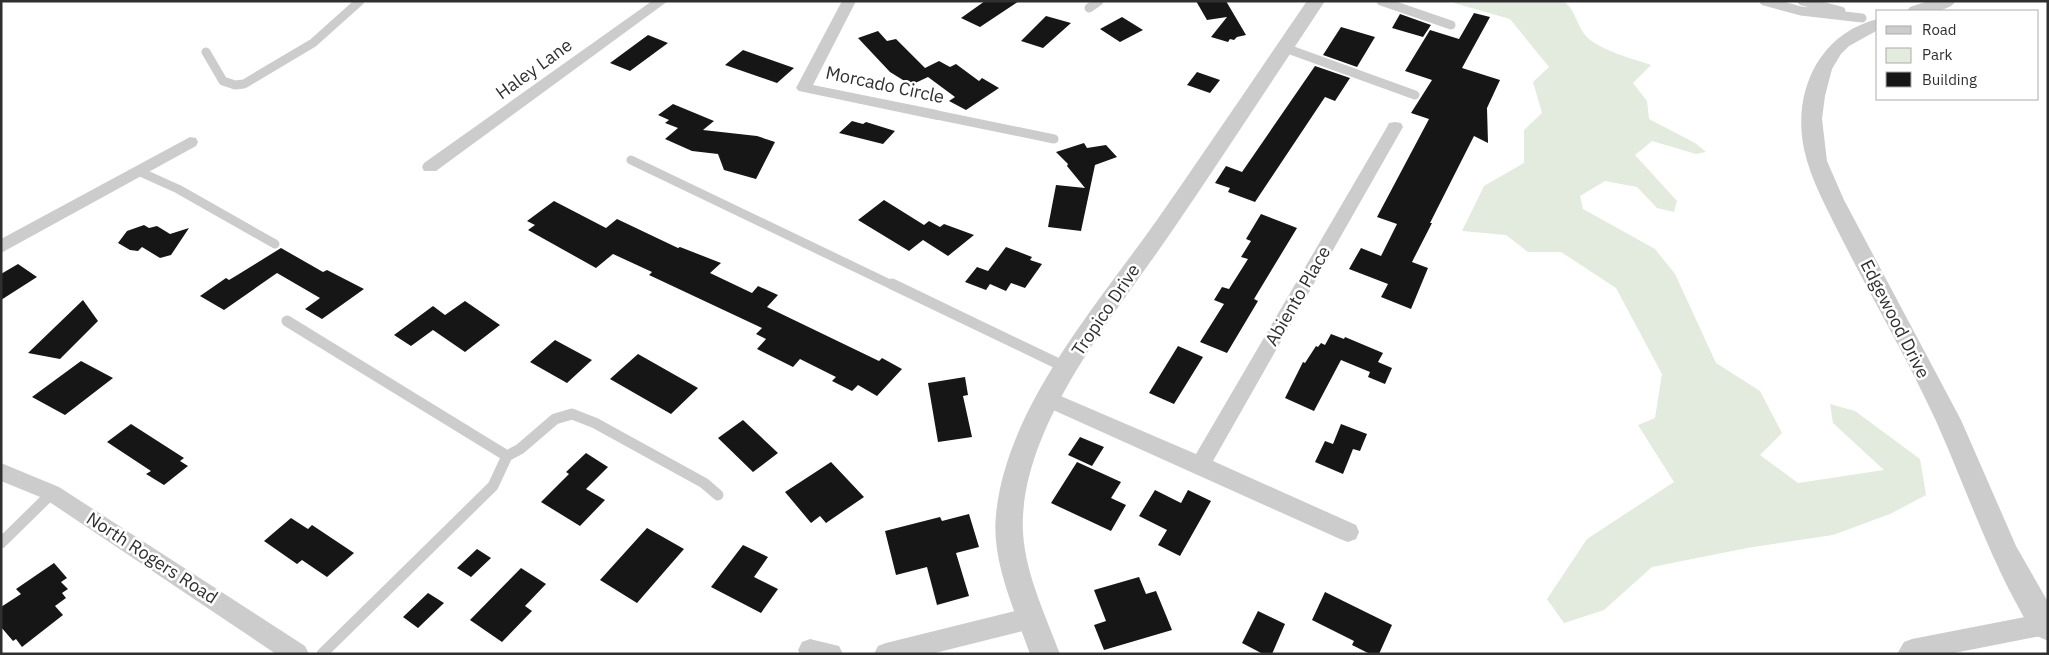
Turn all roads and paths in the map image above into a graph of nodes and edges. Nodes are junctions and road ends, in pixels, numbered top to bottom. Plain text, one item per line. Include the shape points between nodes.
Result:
1 (360, 1) edge
2 (660, 1) edge
3 (849, 1) edge
4 (1099, 1) edge
5 (1316, 1) edge
6 (1381, 1) edge
7 (1764, 1) edge
8 (1802, 1) edge
9 (1946, 1) edge
10 (1090, 8) dead end
11 (1919, 10) edge
12 (1873, 22) edge
13 (1451, 25) dead end
14 (1285, 48) junction
15 (206, 52) dead end
16 (1415, 95) dead end
17 (937, 115) joint
18 (1395, 127) dead end
19 (1054, 139) dead end
20 (190, 142) dead end
21 (631, 160) dead end
22 (430, 167) dead end
23 (138, 171) junction
24 (275, 244) dead end
25 (1, 247) edge
26 (287, 321) dead end
27 (1067, 368) junction
28 (1049, 399) junction
29 (507, 456) junction
30 (1200, 465) junction
31 (1, 472) edge
32 (52, 493) junction
33 (718, 495) dead end
34 (1348, 532) dead end
35 (1, 543) edge
36 (1031, 618) junction
37 (2047, 626) edge
38 (297, 654) edge
39 (322, 654) edge
40 (886, 654) edge
41 (1045, 654) edge
42 (1909, 654) edge

1 - 15 lane via 313,43 244,84 226,85 218,78 214,62
2 - 22 street, Haley Lane
3 - 17 street, Morcado Circle via 804,88
4 - 10 lane
5 - 14 street, Tropico Drive
6 - 13 lane
7 - 12 lane
8 - 12 lane
9 - 11 street
12 - 37 street, Edgewood Drive via 1842,42 1823,65 1812,122 1818,164 1850,233 1948,419 2012,571
14 - 16 lane
14 - 27 street, Tropico Drive
17 - 19 lane, Morcado Circle
18 - 30 street, Abiento Place
20 - 23 street
21 - 27 lane
23 - 24 lane via 178,189
23 - 25 street
26 - 29 lane
27 - 28 street, Tropico Drive
28 - 30 street
28 - 36 street, Tropico Drive via 1016,471 1009,517 1013,553
29 - 33 lane via 555,419 572,414 595,423 704,482
29 - 39 lane via 493,486
30 - 34 street
31 - 32 street, North Rogers Road
32 - 35 lane
32 - 38 street, North Rogers Road
36 - 40 street
36 - 41 street, Tropico Drive
37 - 42 street via 1912,650

